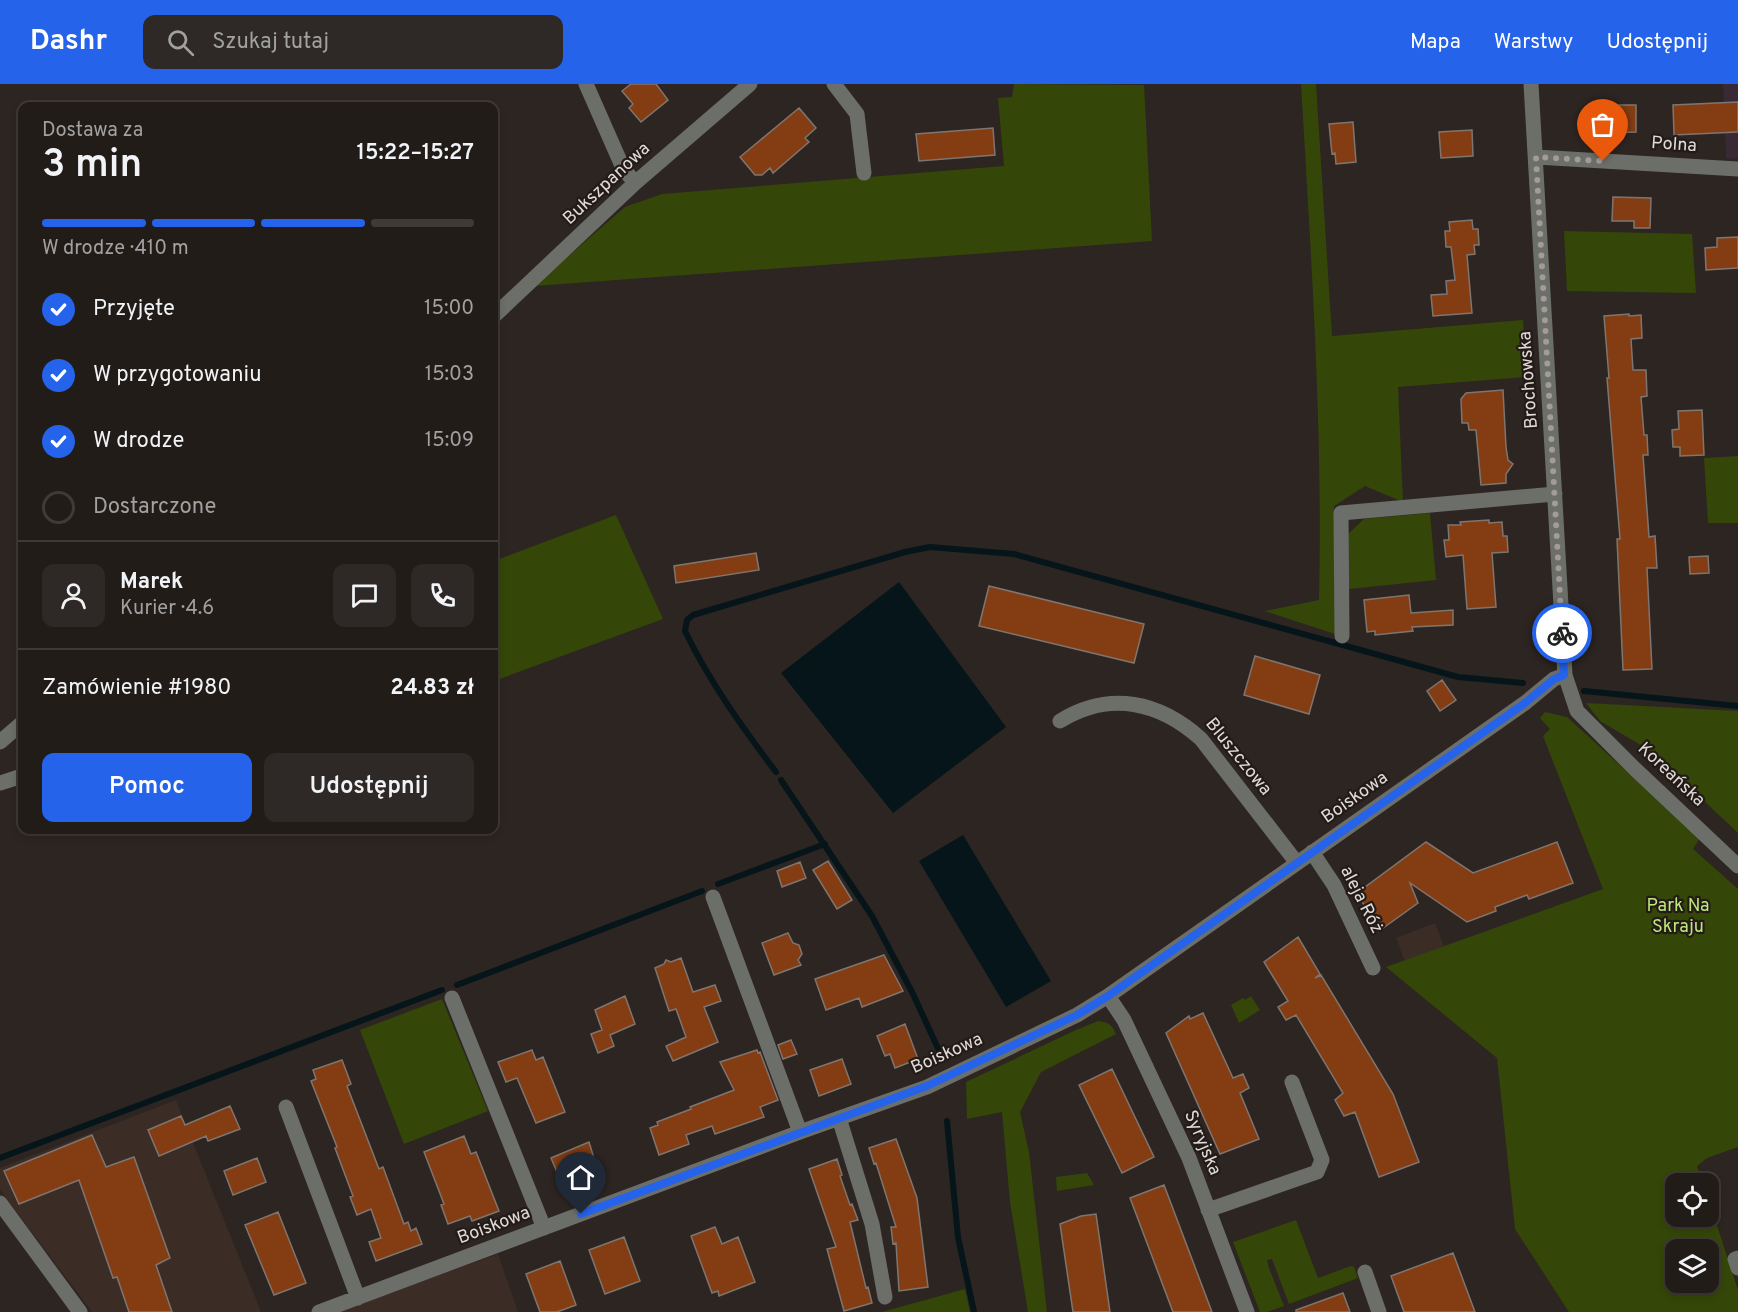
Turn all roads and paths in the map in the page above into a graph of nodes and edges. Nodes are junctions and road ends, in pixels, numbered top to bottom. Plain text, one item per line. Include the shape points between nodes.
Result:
1 (586, 84) edge
2 (750, 84) edge
3 (834, 84) edge
4 (1531, 84) edge
5 (1536, 157) junction
6 (1738, 170) edge
7 (864, 173) dead end
8 (635, 183) junction
9 (498, 312) edge
10 (1555, 494) junction
11 (1342, 636) dead end
12 (1564, 675) junction
13 (1577, 711) joint
14 (1060, 721) dead end
15 (18, 726) edge
16 (0, 742) edge
17 (18, 777) edge
18 (0, 783) edge
19 (1312, 852) junction
20 (1297, 863) junction
21 (1738, 866) edge
22 (713, 897) dead end
23 (1373, 968) dead end
24 (1108, 996) junction
25 (452, 998) dead end
26 (1292, 1082) dead end
27 (286, 1107) dead end
28 (839, 1118) junction
29 (800, 1132) junction
30 (0, 1203) edge
31 (1208, 1210) junction
32 (544, 1228) junction
33 (1365, 1272) dead end
34 (885, 1297) dead end
35 (358, 1298) junction
36 (80, 1312) edge
37 (319, 1312) edge
38 (1247, 1312) edge
39 (1379, 1312) edge

1 - 8 street via 622,168
2 - 8 street, Bukszpanowa
3 - 7 street via 857,114
4 - 5 street, Brochowska
5 - 6 street, Polna
5 - 10 street, Brochowska
8 - 9 street, Bukszpanowa
10 - 11 street via 1341,513
10 - 12 street, Brochowska
12 - 13 street, Brochowska
12 - 19 street, Boiskowa
13 - 21 street, Koreańska
14 - 20 street, Bluszczowa via 1073,713 1119,703 1155,709 1182,722 1202,739
15 - 16 street
17 - 18 street
19 - 20 street, Boiskowa
19 - 23 street, aleja Róż via 1334,885
20 - 24 street, Boiskowa
22 - 29 street
24 - 28 street, Boiskowa via 938,1082
24 - 31 street, Syryjska via 1147,1068 1189,1158
25 - 32 street
26 - 31 street via 1322,1160 1317,1172
27 - 35 street
28 - 29 street, Boiskowa
28 - 34 street via 872,1224
29 - 32 street, Boiskowa
30 - 36 street
31 - 38 street, Syryjska
32 - 35 street, Boiskowa
33 - 39 street
35 - 37 street, Boiskowa

